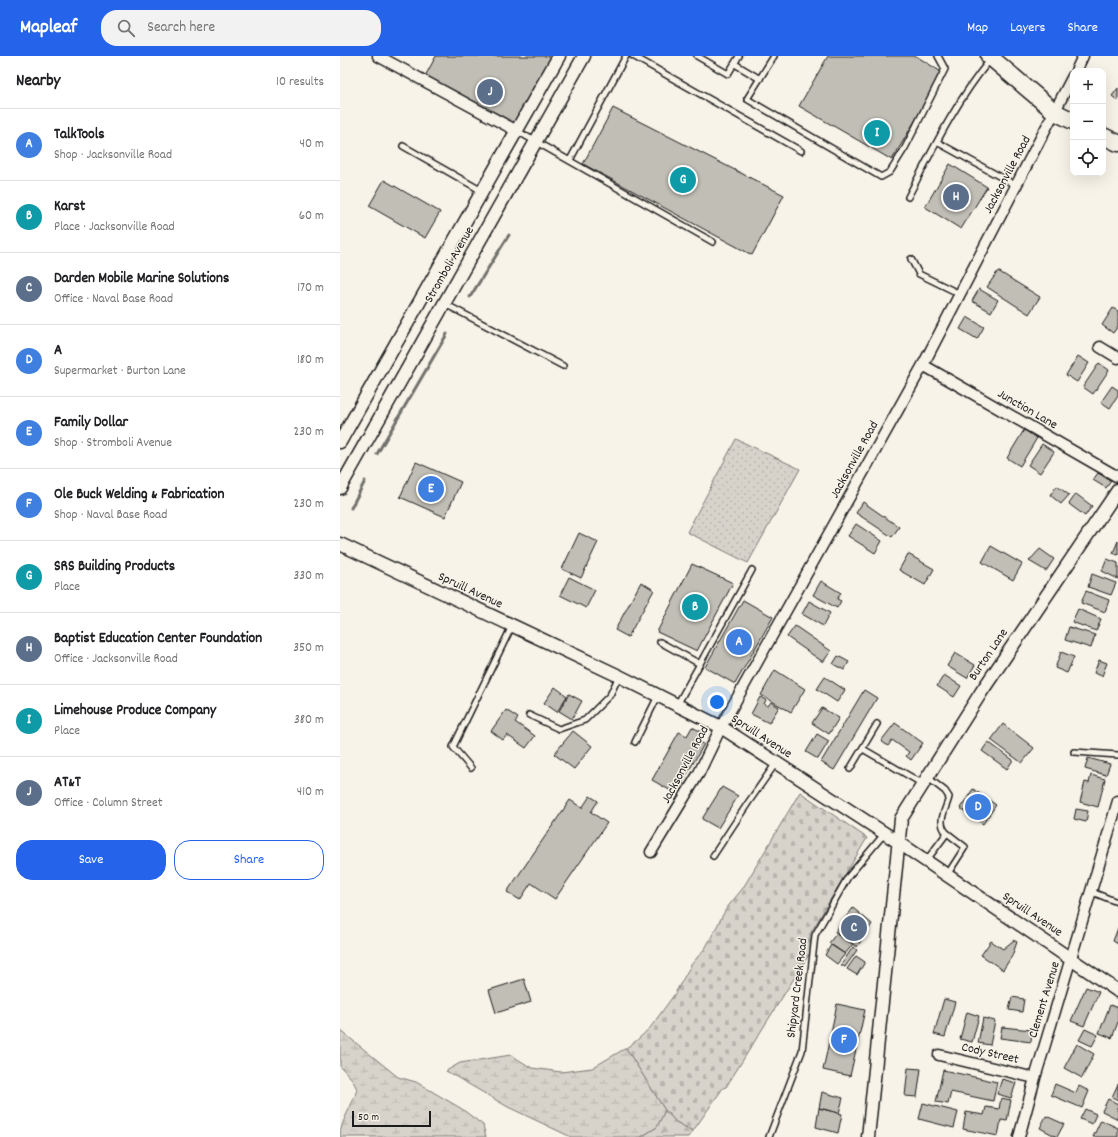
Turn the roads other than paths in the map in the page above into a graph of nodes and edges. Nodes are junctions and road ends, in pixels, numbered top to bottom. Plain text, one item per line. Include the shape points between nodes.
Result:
1 (560, 56) edge
2 (584, 56) edge
3 (626, 56) edge
4 (633, 56) edge
5 (697, 56) edge
6 (739, 56) edge
7 (774, 56) edge
8 (938, 56) edge
9 (1083, 56) edge
10 (382, 57) edge
11 (990, 57) edge
12 (735, 64) junction
13 (1077, 68) edge
14 (760, 79) junction
15 (1070, 82) edge
16 (1055, 112) junction
17 (1070, 120) edge
18 (517, 131) junction
19 (1106, 137) edge
20 (536, 141) junction
21 (937, 142) junction
22 (1118, 143) edge
23 (403, 146) dead end
24 (801, 151) dead end
25 (570, 160) junction
26 (1017, 186) junction
27 (482, 191) junction
28 (908, 197) dead end
29 (713, 242) dead end
30 (911, 259) dead end
31 (960, 294) junction
32 (444, 303) junction
33 (1100, 347) dead end
34 (1118, 358) edge
35 (923, 365) junction
36 (563, 366) dead end
37 (340, 442) edge
38 (1118, 477) edge
39 (340, 488) edge
40 (1118, 490) edge
41 (340, 544) edge
42 (752, 570) dead end
43 (512, 626) junction
44 (660, 642) dead end
45 (700, 664) junction
46 (619, 676) junction
47 (659, 696) junction
48 (677, 705) junction
49 (529, 715) dead end
50 (876, 724) dead end
51 (721, 727) junction
52 (635, 742) dead end
53 (862, 749) junction
54 (1074, 752) dead end
55 (1118, 755) edge
56 (776, 764) junction
57 (471, 768) dead end
58 (850, 769) dead end
59 (925, 781) junction
60 (1118, 801) edge
61 (947, 833) junction
62 (885, 834) junction
63 (898, 842) junction
64 (651, 852) dead end
65 (713, 856) dead end
66 (926, 861) junction
67 (946, 875) junction
68 (1092, 892) junction
69 (1117, 902) edge
70 (1072, 958) junction
71 (1118, 991) edge
72 (939, 1055) dead end
73 (1034, 1078) junction
74 (769, 1137) edge
75 (868, 1137) edge
76 (1019, 1137) edge

1 - 18 street, Stromboli Avenue
2 - 20 street, Stromboli Avenue
3 - 25 lane
4 - 24 lane
5 - 12 lane via 728,74
6 - 12 lane
7 - 14 lane
8 - 14 lane via 945,69 937,87 890,172 881,177 748,99
9 - 13 street
10 - 18 street
11 - 16 main road
11 - 21 lane
12 - 14 lane
15 - 16 street, Jacksonville Road
16 - 17 main road
16 - 26 street, Jacksonville Road
18 - 20 lane
18 - 27 street, Stromboli Avenue
19 - 22 main road
20 - 25 lane
20 - 32 street, Stromboli Avenue
21 - 26 lane
21 - 28 lane
23 - 27 lane
25 - 29 lane
26 - 31 street, Jacksonville Road
27 - 37 street, Stromboli Avenue
30 - 31 lane via 919,274
31 - 35 street, Jacksonville Road
32 - 36 lane
32 - 39 street, Stromboli Avenue
33 - 34 street
35 - 38 street, Junction Lane
35 - 51 street, Jacksonville Road
40 - 59 street, Burton Lane via 982,691
41 - 43 street, Spruill Avenue
42 - 45 lane
43 - 46 street, Spruill Avenue
43 - 57 lane via 453,747
44 - 45 lane
45 - 48 lane
46 - 47 street, Spruill Avenue
46 - 49 lane via 610,695 585,720 559,729
47 - 48 street, Spruill Avenue
47 - 52 lane
48 - 51 street, Spruill Avenue
50 - 53 lane
51 - 56 street, Spruill Avenue
51 - 64 street, Jacksonville Road via 699,772
53 - 58 lane
53 - 59 lane
54 - 55 lane
56 - 62 street, Spruill Avenue
56 - 65 lane
59 - 61 lane via 945,790 949,797 941,820 942,828
59 - 63 street, Burton Lane via 901,819
60 - 68 street, Clement Avenue
61 - 66 lane
61 - 67 lane via 965,847
62 - 63 street, Spruill Avenue
62 - 74 lane, Shipyard Creek Road via 848,877 815,935 802,1051
63 - 66 street, Spruill Avenue
63 - 75 street, Burton Lane
66 - 67 street, Spruill Avenue
67 - 70 street, Spruill Avenue
68 - 69 lane
68 - 70 street, Clement Avenue
70 - 71 street, Spruill Avenue
70 - 73 street, Clement Avenue
72 - 73 street, Cody Street
73 - 76 street, Clement Avenue

